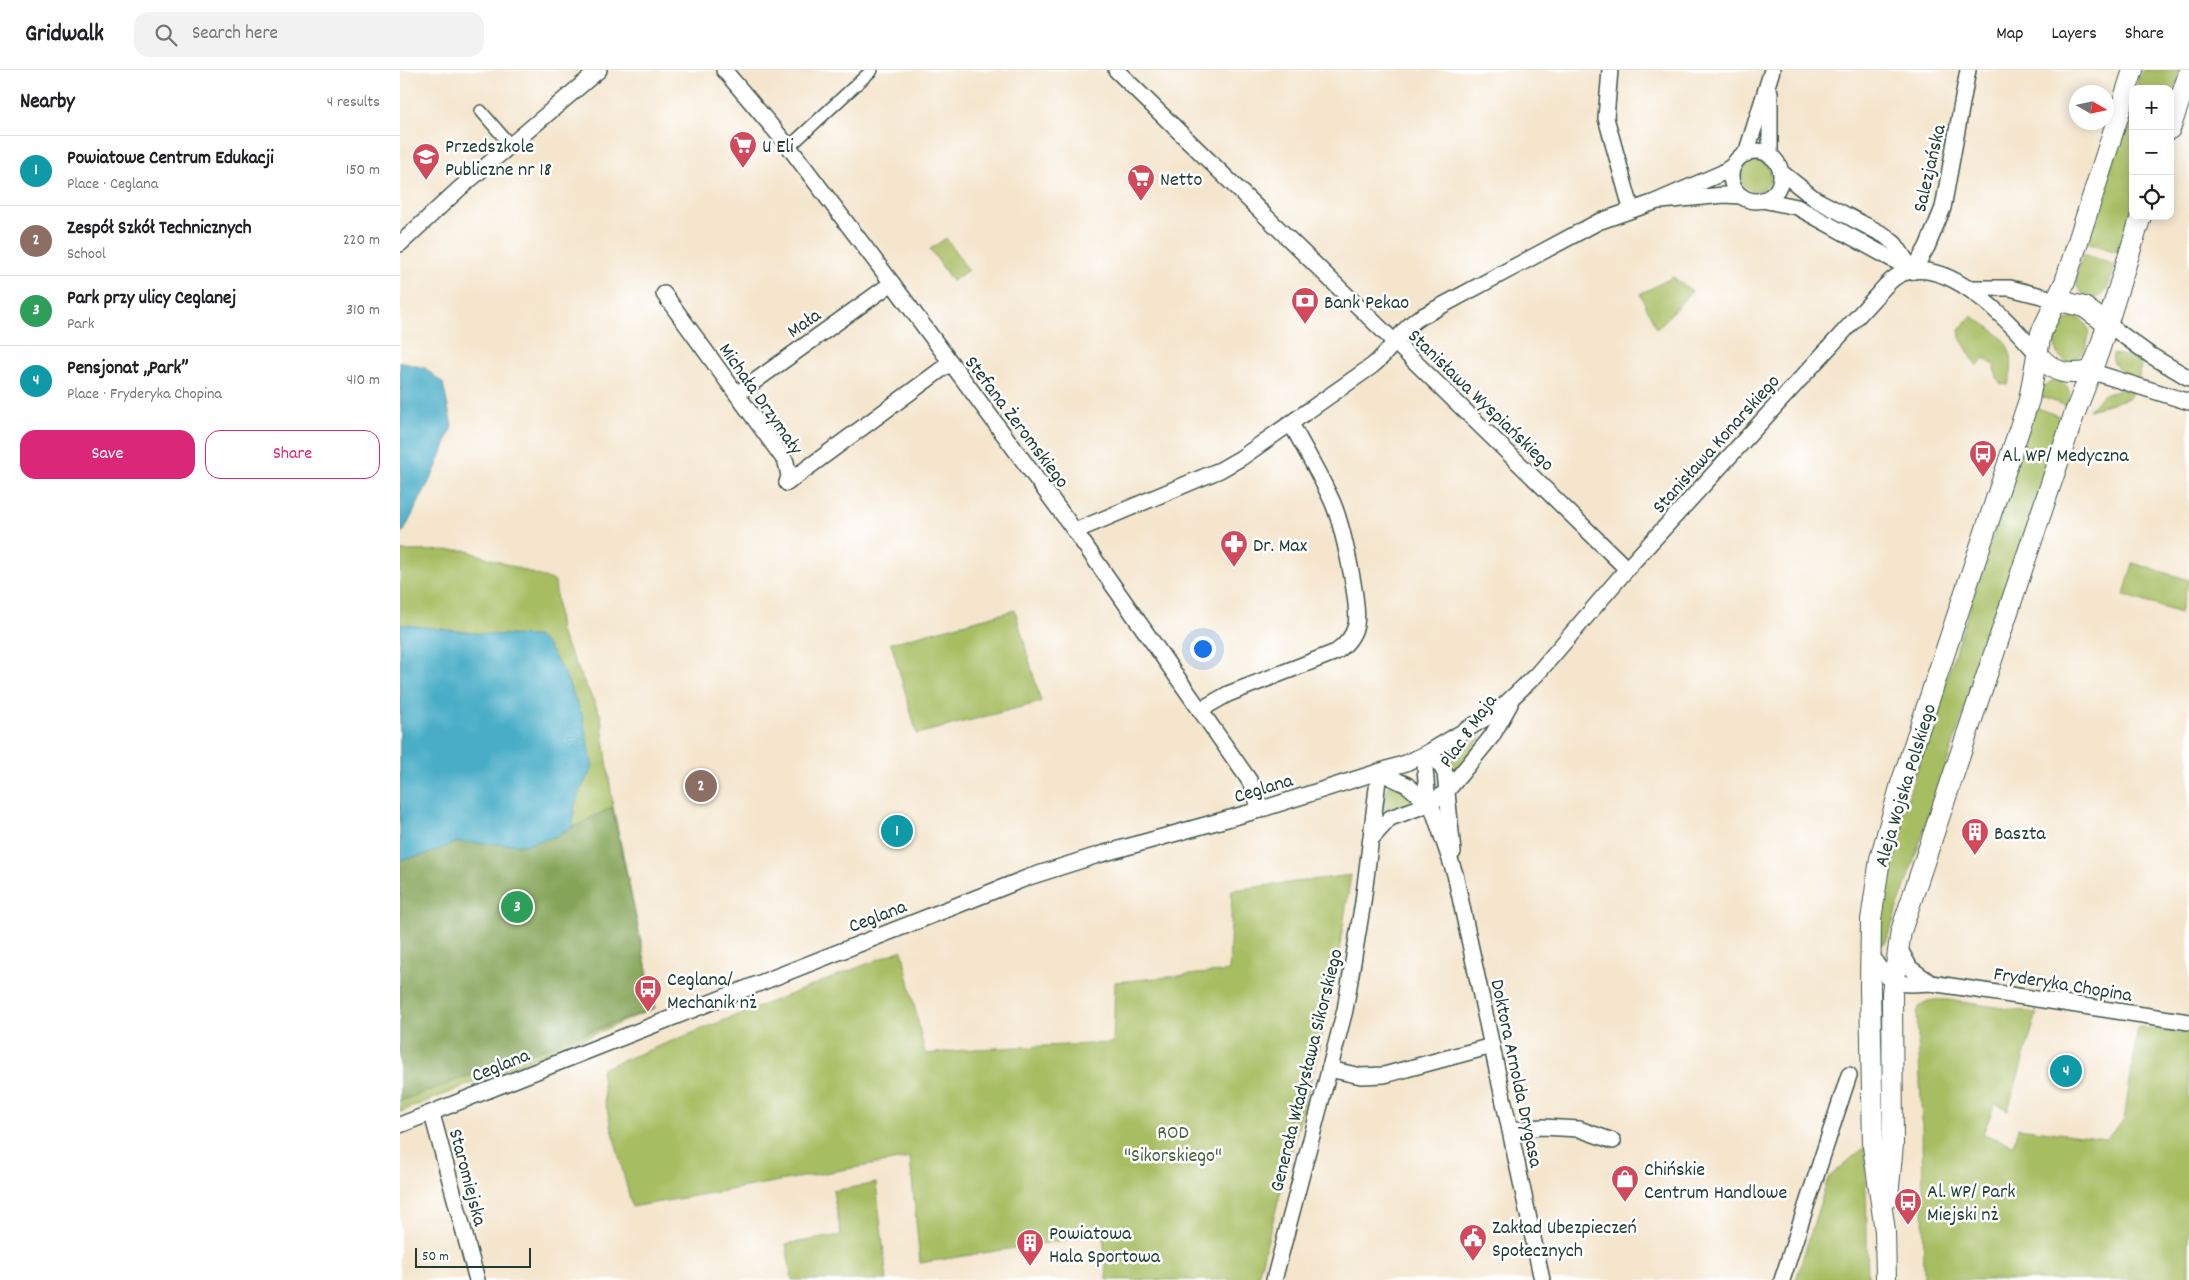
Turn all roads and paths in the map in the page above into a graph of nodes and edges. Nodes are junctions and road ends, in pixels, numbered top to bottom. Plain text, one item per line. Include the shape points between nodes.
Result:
1 (599, 70) edge
2 (724, 70) edge
3 (872, 70) edge
4 (1116, 70) edge
5 (1610, 70) edge
6 (1772, 70) edge
7 (1968, 70) edge
8 (2133, 70) edge
9 (2189, 73) edge
10 (480, 112) dead end
11 (2174, 117) edge
12 (511, 146) junction
13 (790, 147) junction
14 (1746, 154) junction
15 (1770, 156) junction
16 (1734, 165) junction
17 (1781, 172) junction
18 (1741, 196) junction
19 (1762, 200) junction
20 (1654, 202) junction
21 (1632, 208) junction
22 (2140, 220) edge
23 (400, 244) edge
24 (1914, 271) junction
25 (892, 283) junction
26 (1971, 288) junction
27 (664, 294) dead end
28 (2057, 300) junction
29 (2106, 323) junction
30 (1395, 342) junction
31 (2038, 355) junction
32 (950, 363) junction
33 (2090, 372) junction
34 (2189, 378) edge
35 (737, 394) junction
36 (2189, 402) edge
37 (1291, 424) junction
38 (1075, 531) junction
39 (1627, 569) junction
40 (1513, 699) junction
41 (1200, 710) junction
42 (1429, 752) junction
43 (1379, 772) junction
44 (1447, 791) junction
45 (1429, 804) junction
46 (1260, 810) junction
47 (1372, 838) junction
48 (1455, 874) junction
49 (1898, 946) junction
50 (1870, 950) junction
51 (1893, 982) junction
52 (1931, 983) junction
53 (2189, 1022) edge
54 (1492, 1046) junction
55 (1329, 1069) junction
56 (1850, 1075) dead end
57 (432, 1114) junction
58 (400, 1126) edge
59 (1510, 1130) junction
60 (1613, 1141) dead end
61 (1885, 1231) junction
62 (477, 1280) edge
63 (1274, 1280) edge
64 (1542, 1280) edge
65 (1782, 1280) edge
66 (1886, 1280) edge

1 - 12 street
2 - 13 street, Stefana Żeromskiego
3 - 13 street
4 - 30 street, Stanisława Wyspiańskiego
5 - 21 street via 1606,118
6 - 14 street
6 - 15 street
7 - 24 street, Salezjańska via 1943,208
8 - 28 main road
9 - 11 main road
10 - 12 street
12 - 23 street
13 - 25 street, Stefana Żeromskiego
14 - 15 street via 1758,152
14 - 16 street
15 - 17 street
16 - 18 street via 1733,185
16 - 20 street via 1722,174
17 - 19 street via 1778,188 1772,196
17 - 24 street via 1814,199 1884,235 1896,244
18 - 19 street via 1751,201
18 - 20 street
19 - 24 street via 1797,207
20 - 21 street
21 - 30 street via 1589,226 1417,319 1404,328
22 - 29 main road
24 - 26 street via 1927,271
24 - 39 street, Stanisława Konarskiego via 1898,276 1879,293
25 - 32 street, Stefana Żeromskiego
25 - 35 street, Mała
26 - 28 street via 2010,288
26 - 31 street
27 - 35 street, Michała Drzymały
28 - 29 main road via 2084,307
28 - 31 main road via 2041,333
29 - 33 main road
29 - 34 street
30 - 37 street via 1387,354 1372,366
30 - 39 street, Stanisława Wyspiańskiego
31 - 33 main road via 2062,373
31 - 50 main road, Aleja Wojska Polskiego via 2029,400 2004,480 1888,826 1875,888
32 - 35 street, Michała Drzymały via 787,483 786,462
32 - 38 street, Stefana Żeromskiego
33 - 36 street
33 - 49 main road, Aleja Wojska Polskiego via 1912,893
37 - 38 street via 1220,470
37 - 41 street via 1337,515 1354,600 1355,628 1348,642 1336,652 1228,694
38 - 41 street, Stefana Żeromskiego
39 - 40 street, Stanisława Konarskiego
40 - 42 street, Plac 8 Maja
40 - 44 street, Plac 8 Maja via 1492,736
41 - 46 street, Stefana Żeromskiego via 1249,780
42 - 43 street, Plac 8 Maja
42 - 44 street, Plac 8 Maja via 1442,768
42 - 45 street, Plac 8 Maja via 1424,774
43 - 45 street via 1407,785
43 - 46 street, Ceglana
43 - 47 street
44 - 45 street, Plac 8 Maja
44 - 48 street, Doktora Arnolda Drygasa
45 - 47 street, Plac 8 Maja via 1394,815
45 - 48 street, Doktora Arnolda Drygasa
46 - 57 street, Ceglana via 1029,877
47 - 55 street, Generała Władysława Sikorskiego via 1350,983
48 - 54 street, Doktora Arnolda Drygasa
49 - 51 main road, Aleja Wojska Polskiego
49 - 52 street, Fryderyka Chopina via 1910,968
50 - 51 street via 1881,970
50 - 61 main road, Aleja Wojska Polskiego via 1873,1146
51 - 52 street, Fryderyka Chopina
51 - 61 main road, Aleja Wojska Polskiego via 1893,1144
52 - 53 street, Fryderyka Chopina
54 - 55 street via 1384,1075 1361,1076
54 - 59 street, Doktora Arnolda Drygasa
55 - 63 street, Generała Władysława Sikorskiego
56 - 65 street
57 - 58 street, Ceglana
57 - 62 street, Staromiejska
59 - 60 street via 1542,1127 1578,1130
59 - 64 street, Doktora Arnolda Drygasa
61 - 66 main road, Aleja Wojska Polskiego

